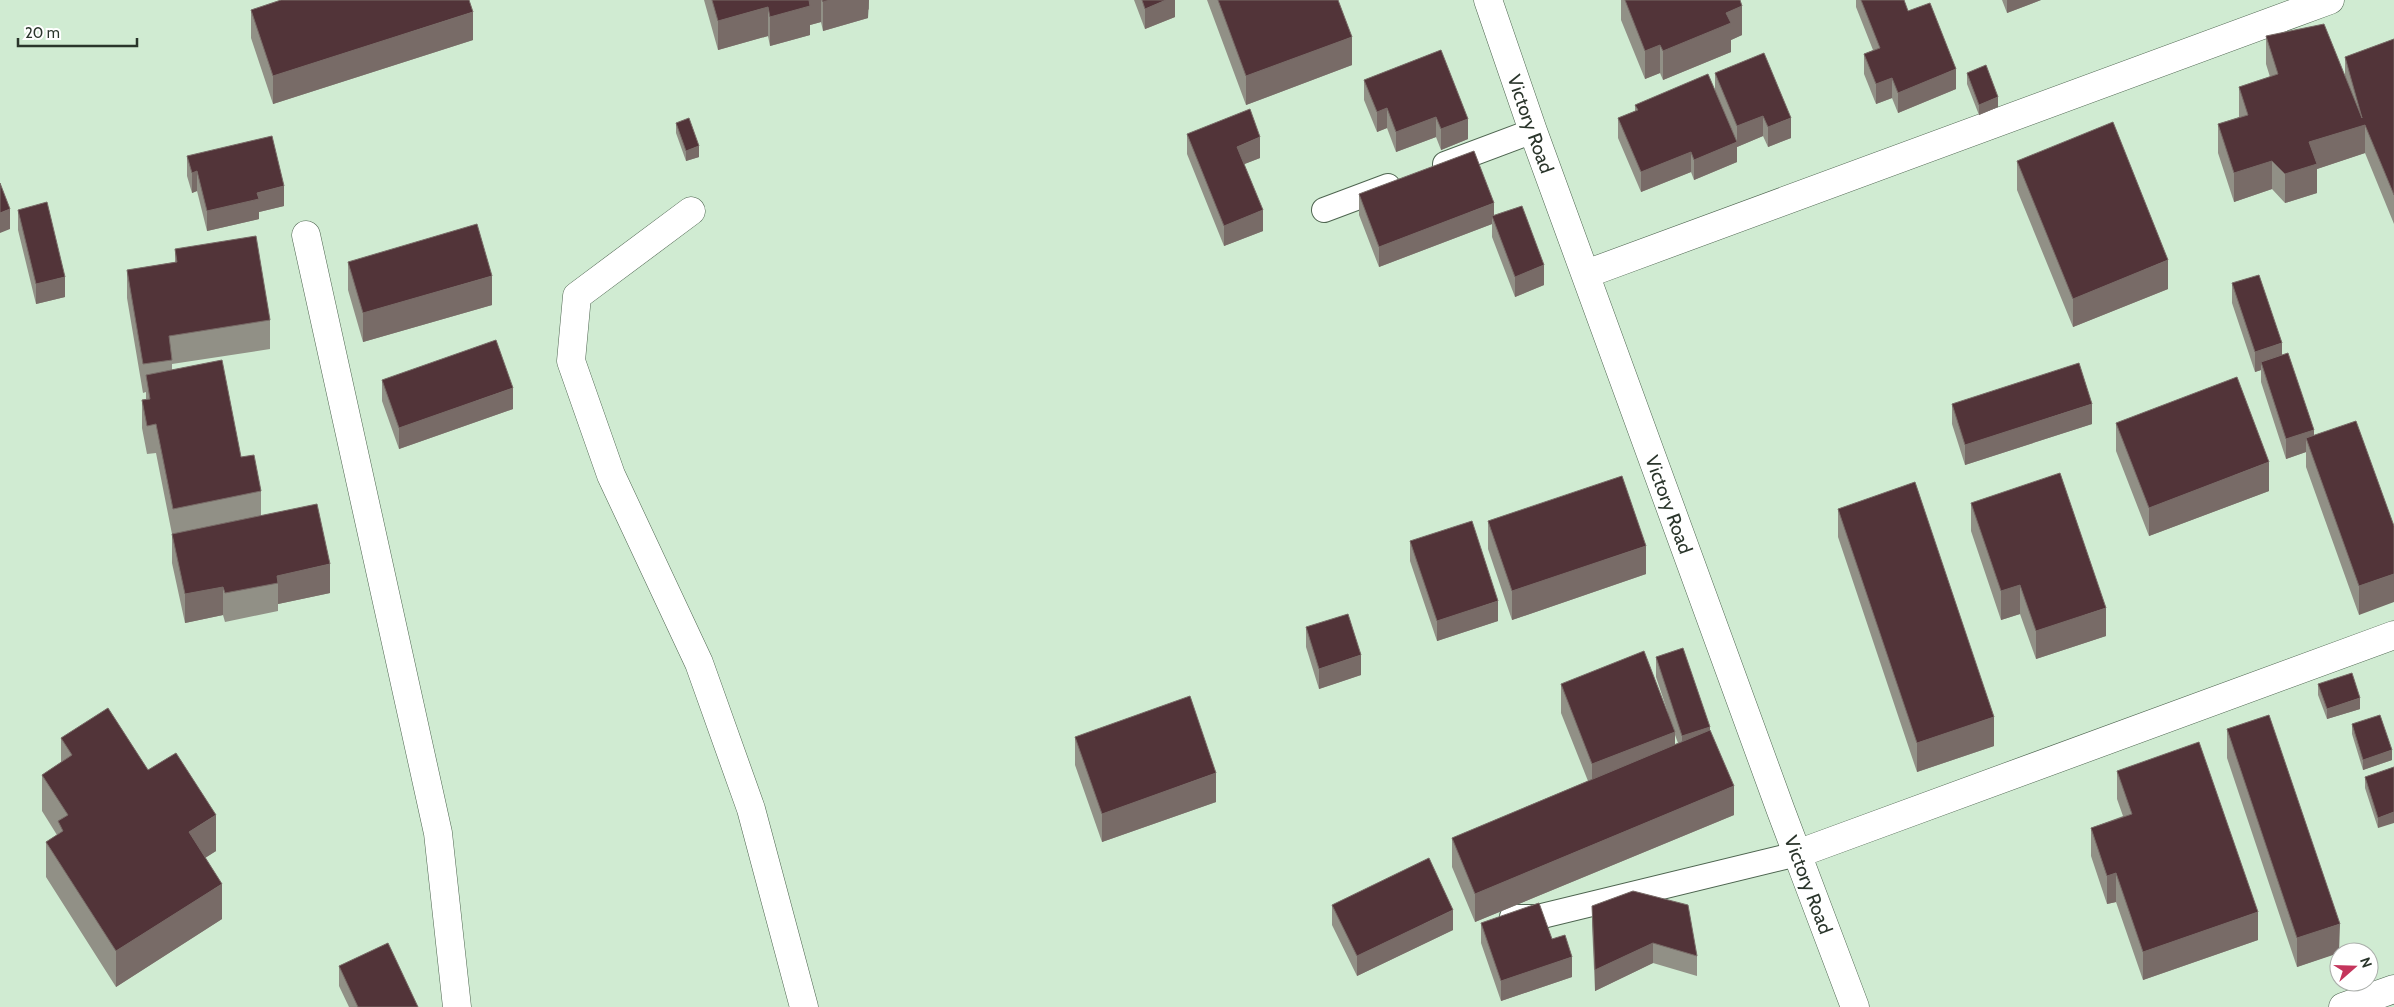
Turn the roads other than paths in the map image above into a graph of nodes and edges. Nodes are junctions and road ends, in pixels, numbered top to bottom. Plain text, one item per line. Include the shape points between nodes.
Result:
1 (1488, 0) edge
2 (2330, 0) edge
3 (1533, 131) junction
4 (1324, 210) dead end
5 (691, 211) dead end
6 (306, 235) dead end
7 (1586, 274) junction
8 (2394, 635) edge
9 (1797, 854) junction
10 (1510, 917) edge
11 (2394, 990) edge
12 (1847, 1006) edge
13 (457, 1007) edge
14 (804, 1007) edge
15 (2343, 1007) edge

1 - 3 street, Victory Road
2 - 7 street
3 - 4 lane
3 - 7 street, Victory Road
5 - 14 street via 577,296 571,361 612,475 699,663 751,808
6 - 13 street via 438,833
7 - 9 street, Victory Road
8 - 9 street
9 - 10 lane via 1538,917
9 - 12 street, Victory Road
11 - 15 street

